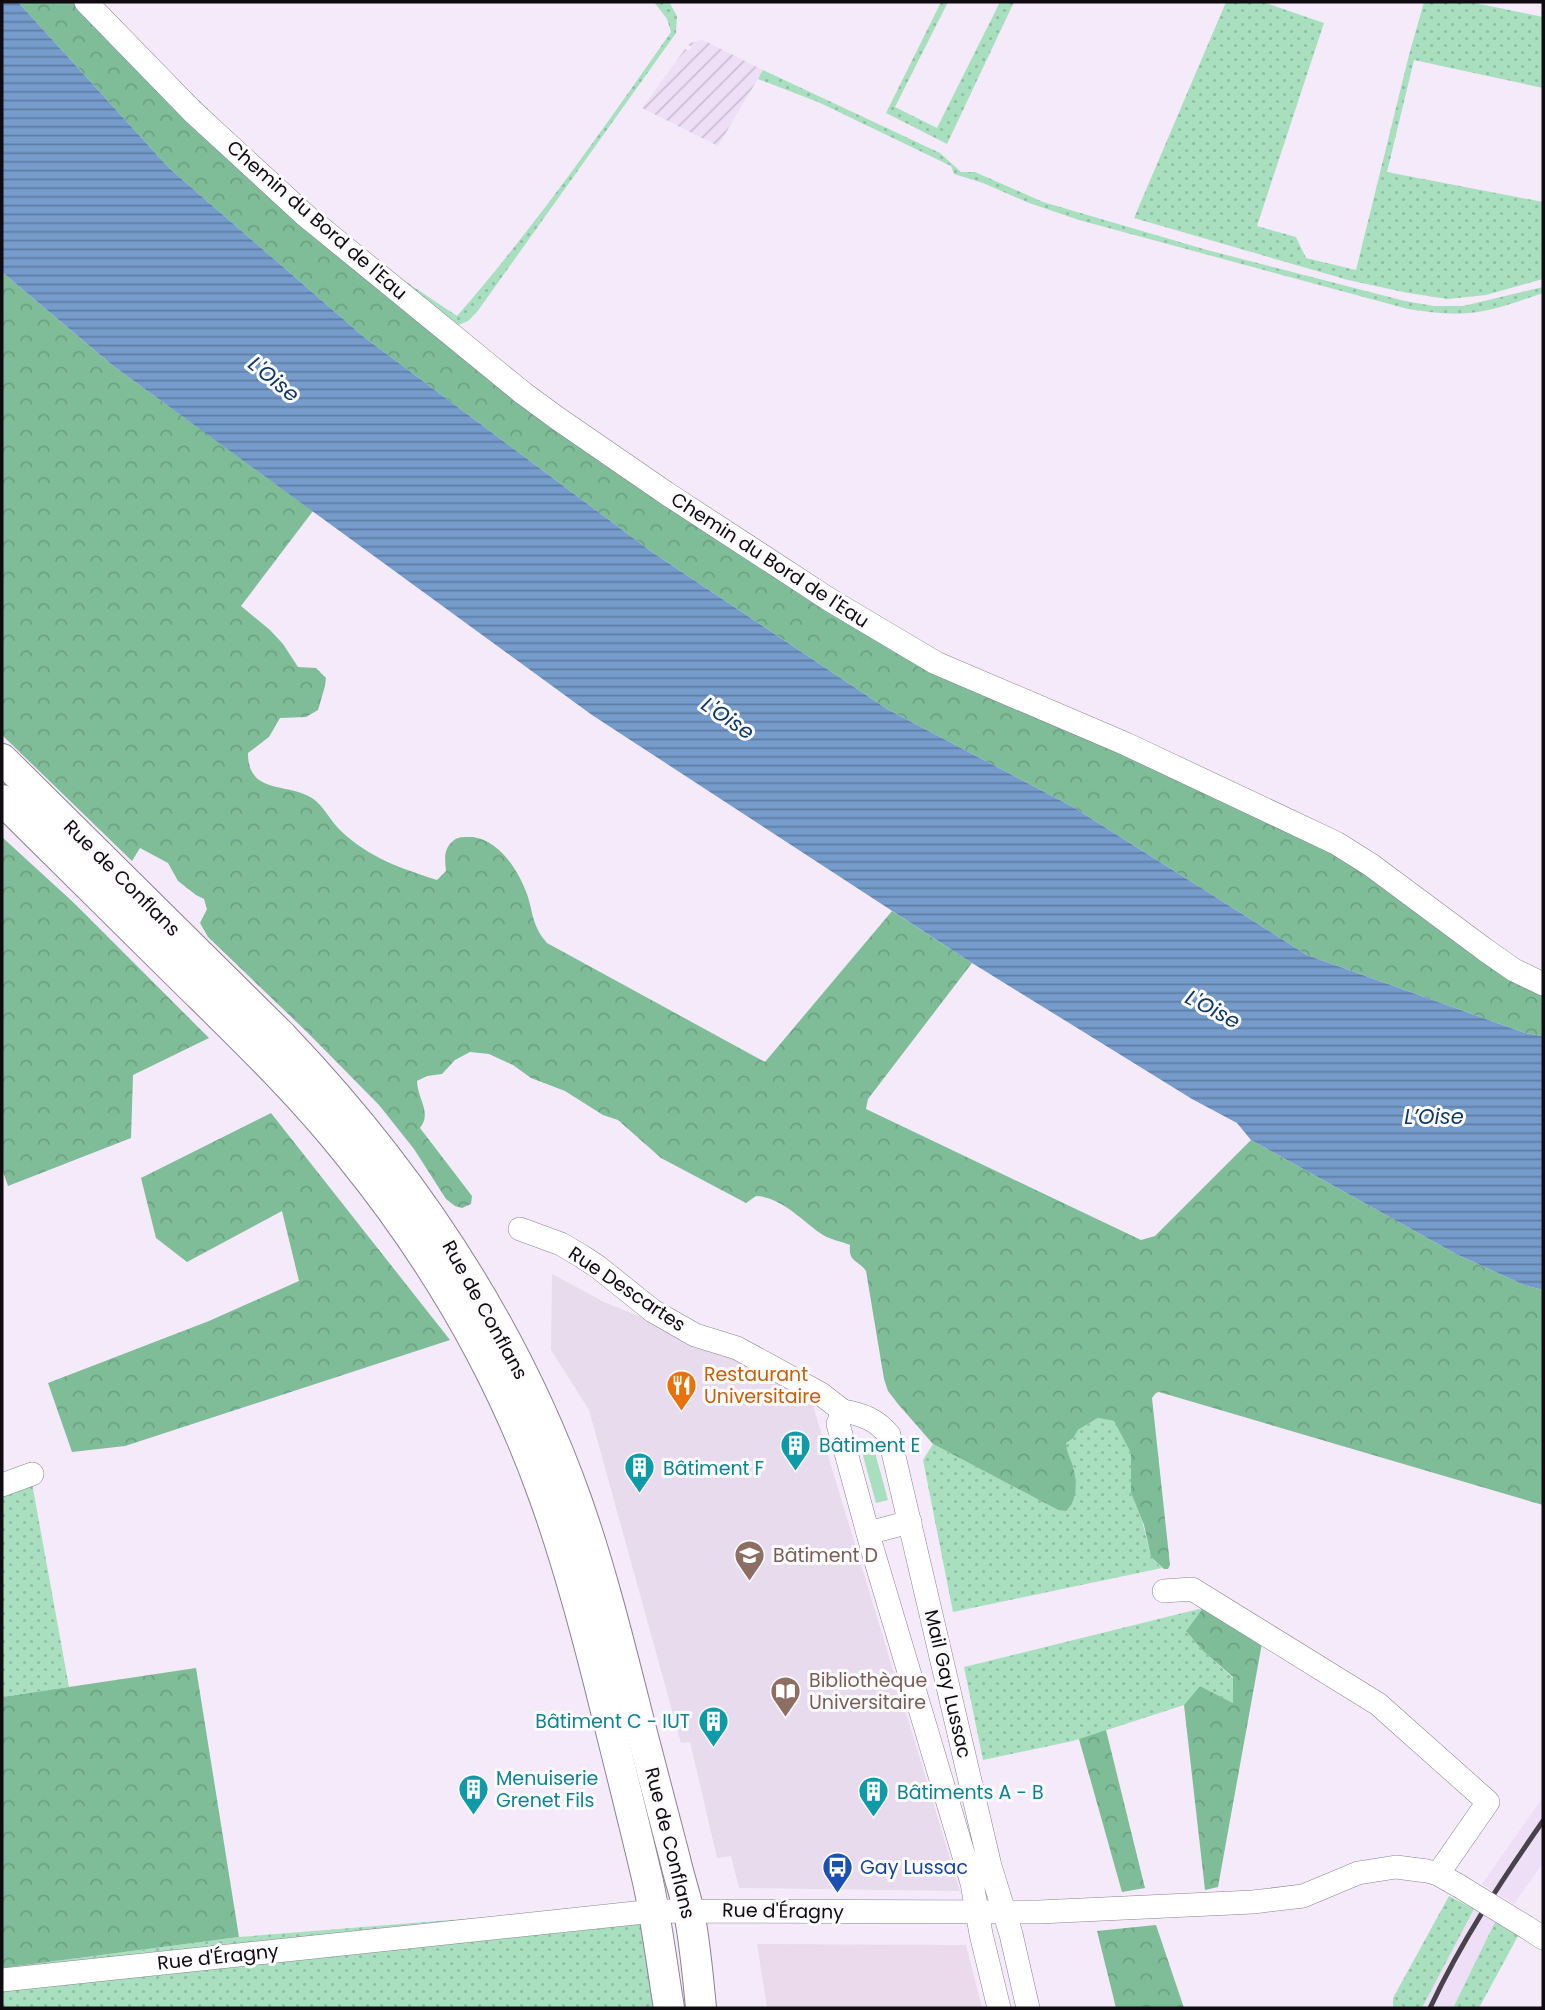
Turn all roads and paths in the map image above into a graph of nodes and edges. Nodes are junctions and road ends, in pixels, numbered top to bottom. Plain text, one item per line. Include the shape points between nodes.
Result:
1 (86, 2) edge
2 (2, 759) edge
3 (2, 800) edge
4 (1543, 984) edge
5 (520, 1229) dead end
6 (843, 1411) junction
7 (32, 1474) dead end
8 (2, 1485) edge
9 (910, 1522) junction
10 (868, 1533) junction
11 (1164, 1591) dead end
12 (1438, 1874) junction
13 (688, 1909) junction
14 (654, 1911) junction
15 (977, 1912) junction
16 (1003, 1912) junction
17 (1534, 1932) edge
18 (2, 1980) edge
19 (669, 2008) edge
20 (701, 2008) edge
21 (999, 2008) edge
22 (1028, 2008) edge

1 - 4 street, Chemin du Bord de l'Eau via 192,112 305,215 523,393 666,493 936,663 1126,744 1336,843 1514,970
2 - 13 main road, Rue de Conflans via 326,1084 388,1158 462,1264 530,1389 575,1497 613,1621
3 - 14 main road, Rue de Conflans via 309,1107 390,1208 461,1317 519,1434 564,1553
5 - 6 street, Rue Descartes via 561,1244 653,1311 695,1335 737,1348
6 - 9 street, Mail Gay Lussac via 881,1425 889,1435
6 - 10 street, Mail Gay Lussac via 838,1424
7 - 8 street
9 - 10 street
9 - 16 street, Mail Gay Lussac
10 - 15 street, Mail Gay Lussac
11 - 12 street via 1192,1588 1378,1704 1488,1802
12 - 16 street, Rue d'Éragny via 1396,1867 1370,1870 1303,1896 1253,1902
12 - 17 street, Rue d'Éragny, bridge
13 - 14 street, Rue d'Éragny
13 - 15 street, Rue d'Éragny
13 - 20 main road, Rue de Conflans
14 - 18 street, Rue d'Éragny
14 - 19 main road, Rue de Conflans
15 - 16 street, Rue d'Éragny
15 - 21 street, Mail Gay Lussac
16 - 22 street, Mail Gay Lussac

